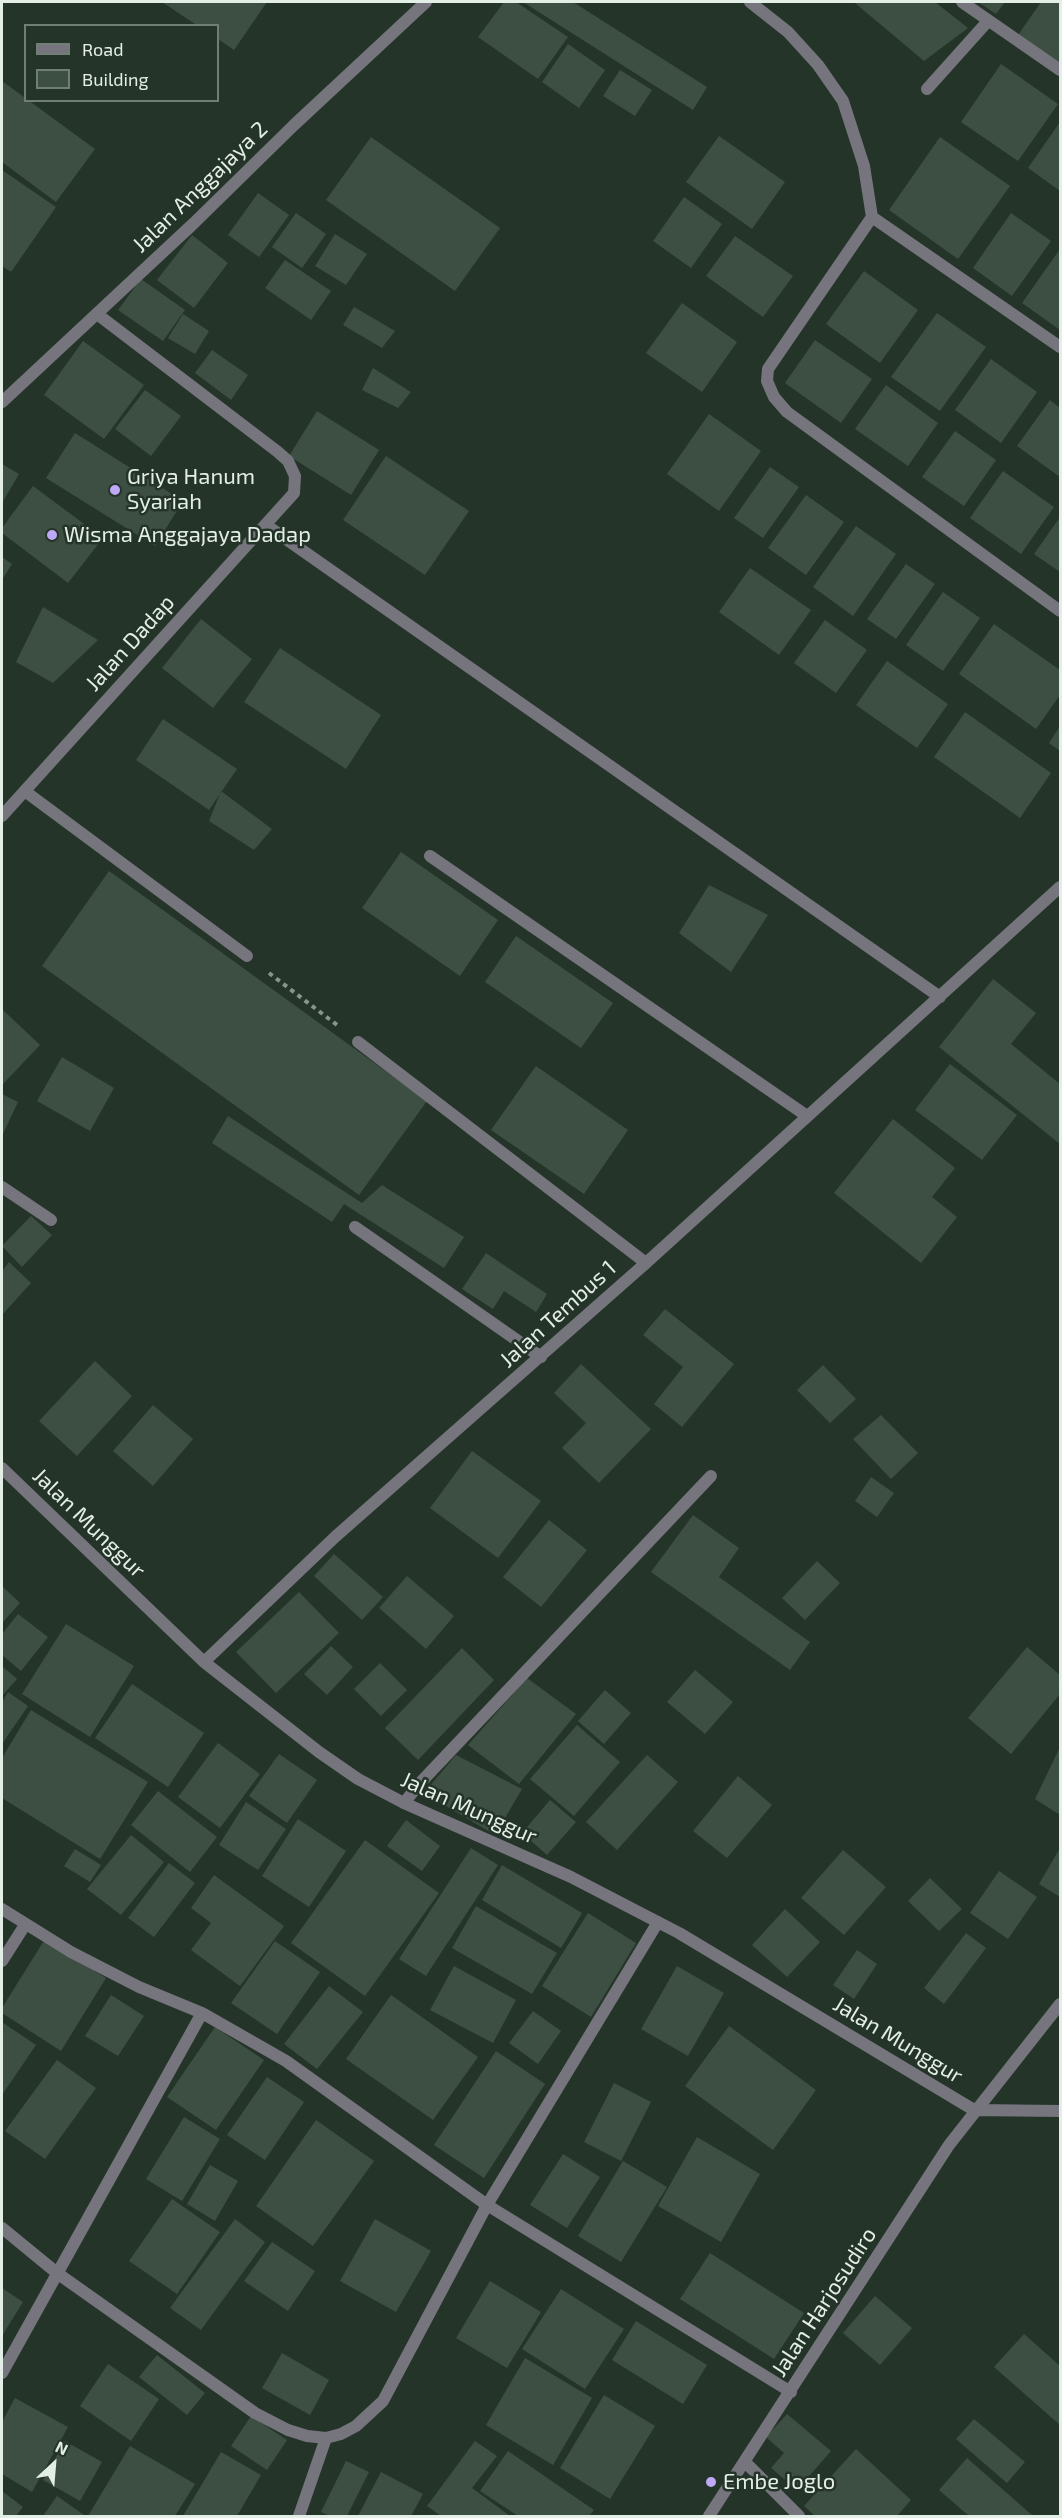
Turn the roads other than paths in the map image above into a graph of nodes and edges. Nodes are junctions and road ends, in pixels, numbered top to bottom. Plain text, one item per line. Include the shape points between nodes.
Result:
1 (426, 2) edge
2 (750, 2) edge
3 (962, 2) edge
4 (988, 21) junction
5 (1060, 70) edge
6 (927, 88) dead end
7 (872, 217) junction
8 (97, 314) junction
9 (1060, 347) edge
10 (2, 402) edge
11 (266, 525) junction
12 (1060, 611) edge
13 (26, 792) junction
14 (2, 816) edge
15 (430, 856) dead end
16 (1060, 887) edge
17 (247, 956) road end
18 (940, 997) junction
19 (358, 1042) road end
20 (807, 1116) junction
21 (2, 1187) edge
22 (51, 1220) dead end
23 (355, 1227) dead end
24 (646, 1263) junction
25 (541, 1357) junction
26 (2, 1468) edge
27 (711, 1476) dead end
28 (204, 1662) junction
29 (404, 1803) junction
30 (2, 1909) edge
31 (658, 1922) junction
32 (25, 1925) junction
33 (2, 1960) edge
34 (1060, 2004) edge
35 (202, 2013) junction
36 (975, 2110) junction
37 (1060, 2111) edge
38 (487, 2205) junction
39 (2, 2228) edge
40 (57, 2273) junction
41 (2, 2373) edge
42 (791, 2392) junction
43 (326, 2438) junction
44 (746, 2462) junction
45 (299, 2517) edge
46 (709, 2517) edge
47 (799, 2517) edge

1 - 8 street, Jalan Anggajaya 2
2 - 7 street via 788,32 843,101 864,166
3 - 4 street
4 - 5 street
4 - 6 street
7 - 9 street
7 - 12 street via 768,369 767,381 774,397 787,412
8 - 10 street, Jalan Anggajaya 2
8 - 11 street, Jalan Dadap via 288,461 295,476 294,493
11 - 13 street, Jalan Dadap
11 - 18 street
13 - 14 street, Jalan Dadap
13 - 17 street
15 - 20 street
16 - 18 street, Jalan Tembus 1
18 - 20 street, Jalan Tembus 1
19 - 24 street
20 - 24 street, Jalan Tembus 1
21 - 22 street
23 - 25 street
24 - 25 street, Jalan Tembus 1
25 - 28 street, Jalan Tembus 1 via 335,1537
26 - 28 street, Jalan Munggur
27 - 29 street
28 - 29 street, Jalan Munggur via 319,1752 358,1779
29 - 31 street, Jalan Munggur via 533,1859
30 - 32 street
31 - 36 street, Jalan Munggur
31 - 38 street
32 - 33 street
32 - 35 street via 139,1987
34 - 36 street, Jalan Harjosudiro
35 - 38 street via 286,2061
35 - 40 street
36 - 37 street
36 - 42 street, Jalan Harjosudiro
38 - 42 street
38 - 43 street via 383,2401 356,2426
39 - 40 street
40 - 41 street
40 - 43 street via 255,2413 288,2430
42 - 44 street, Jalan Harjosudiro
43 - 45 street
44 - 46 street, Jalan Harjosudiro
44 - 47 street

